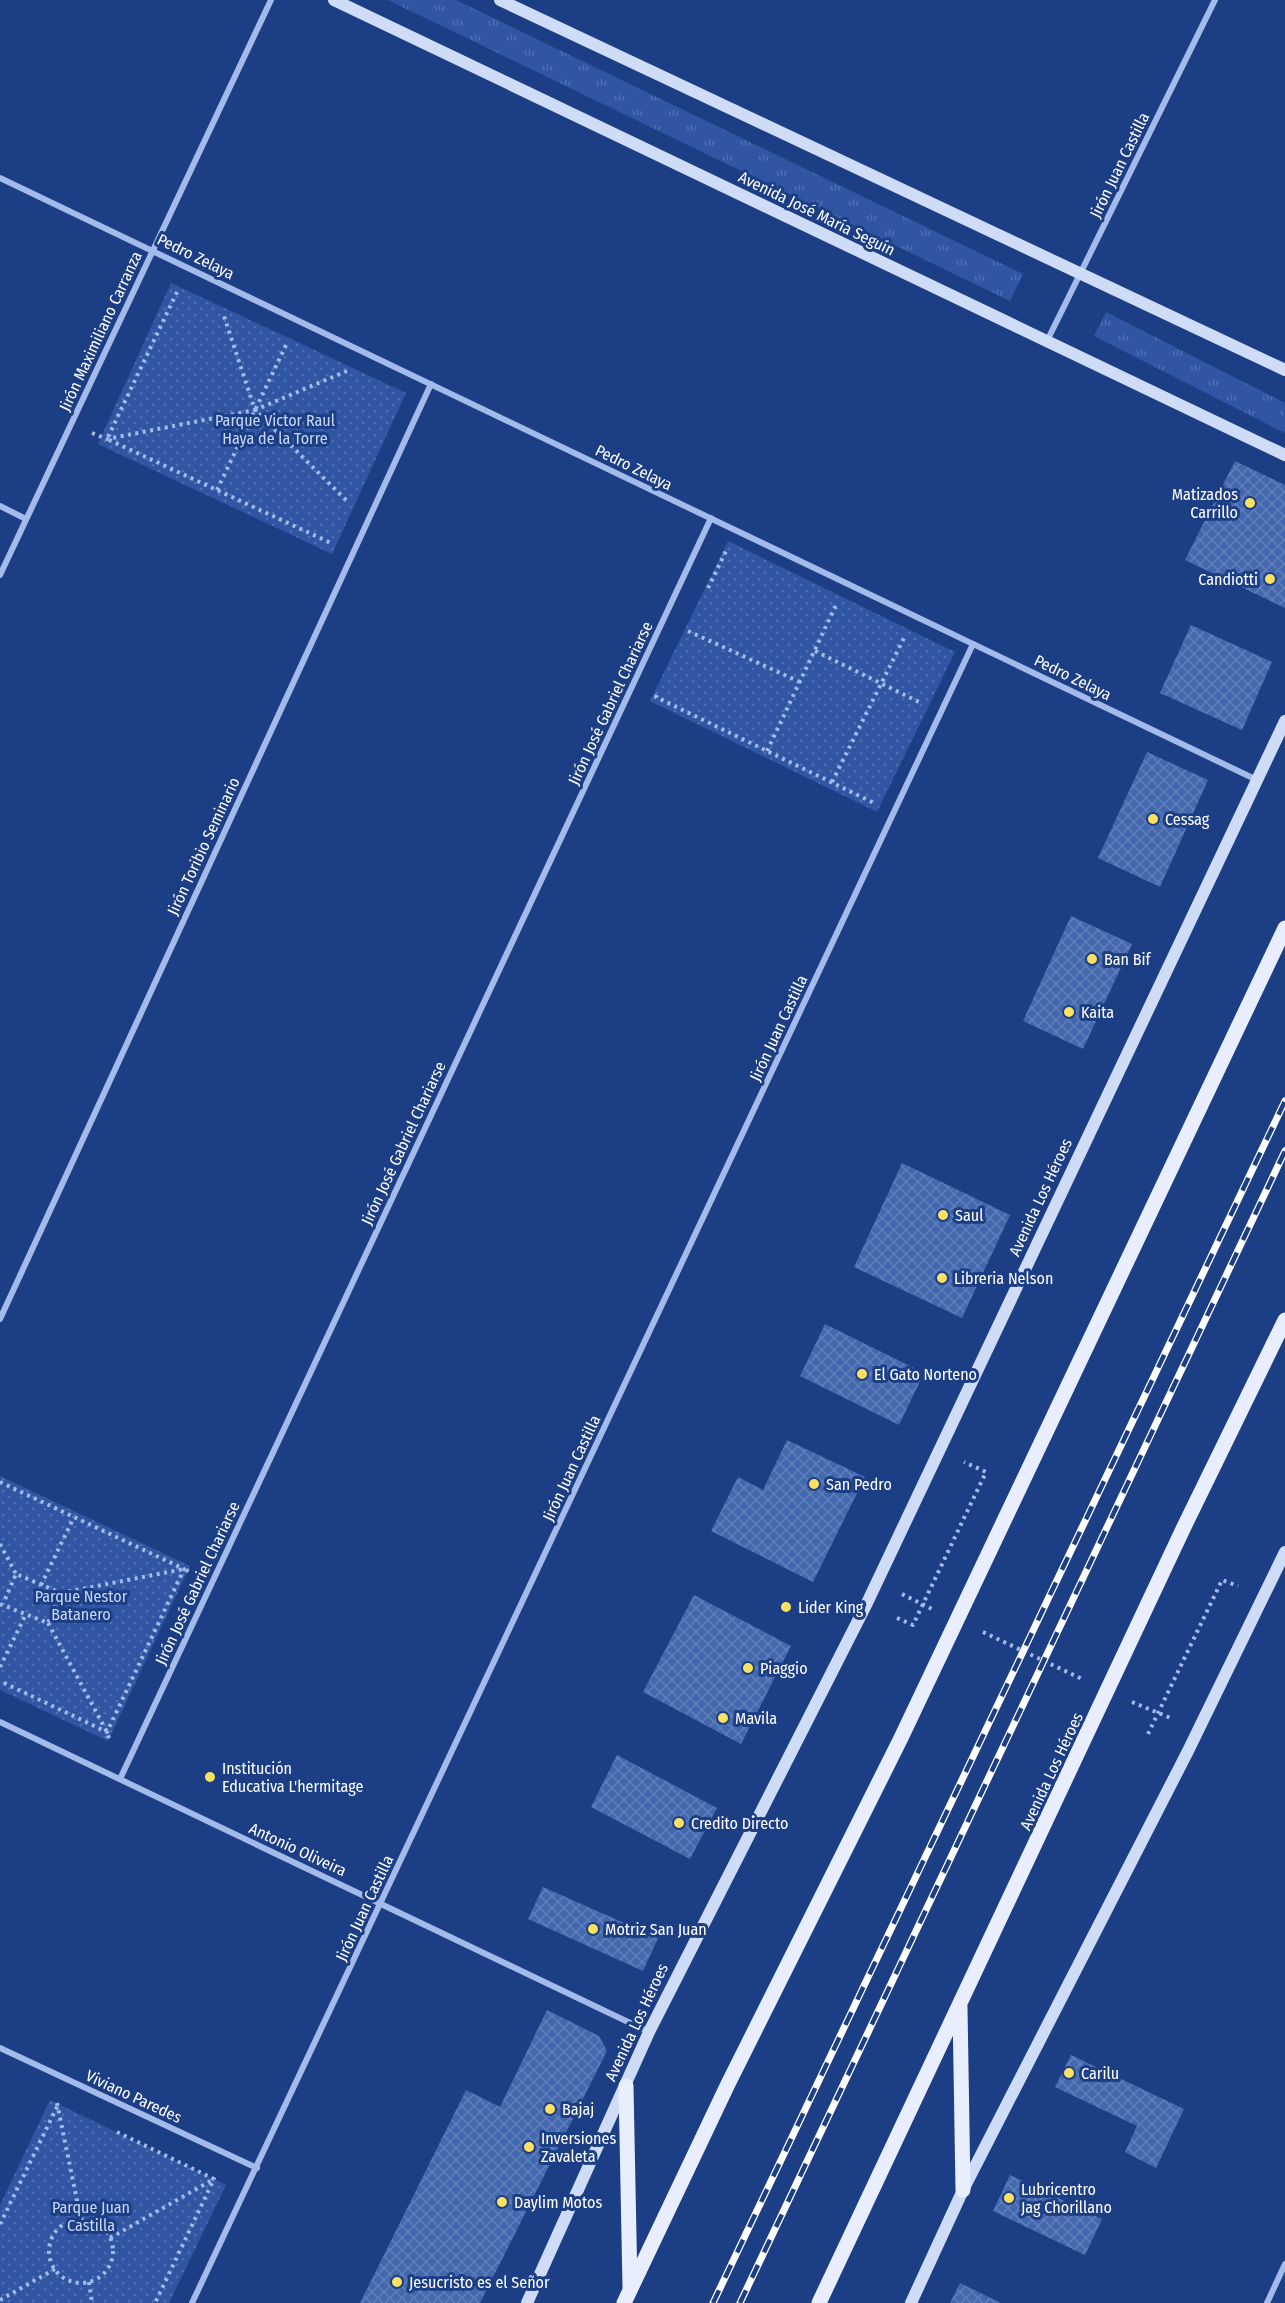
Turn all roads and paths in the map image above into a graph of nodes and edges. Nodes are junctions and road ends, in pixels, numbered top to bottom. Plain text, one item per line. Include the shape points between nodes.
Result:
1 (271, 0) edge
2 (334, 0) edge
3 (500, 0) edge
4 (1215, 0) edge
5 (0, 178) edge
6 (153, 250) junction
7 (1081, 273) junction
8 (185, 295) dead end
9 (213, 309) dead end
10 (222, 313) junction
11 (233, 318) dead end
12 (276, 338) dead end
13 (1047, 341) junction
14 (287, 343) junction
15 (297, 347) dead end
16 (337, 366) dead end
17 (1285, 370) edge
18 (347, 371) junction
19 (358, 376) dead end
20 (431, 384) junction
21 (255, 410) junction
22 (107, 440) junction
23 (1285, 455) edge
24 (217, 490) junction
25 (354, 492) dead end
26 (349, 503) junction
27 (0, 506) edge
28 (345, 513) dead end
29 (711, 518) junction
30 (26, 519) junction
31 (335, 534) dead end
32 (736, 555) dead end
33 (0, 575) edge
34 (707, 591) dead end
35 (826, 599) dead end
36 (836, 604) junction
37 (846, 609) dead end
38 (693, 621) dead end
39 (688, 631) junction
40 (894, 633) dead end
41 (904, 637) junction
42 (683, 640) dead end
43 (913, 641) dead end
44 (973, 644) junction
45 (815, 651) junction
46 (800, 682) junction
47 (881, 684) junction
48 (661, 688) dead end
49 (925, 705) dead end
50 (1285, 721) edge
51 (767, 752) junction
52 (1257, 780) junction
53 (832, 782) junction
54 (877, 804) dead end
55 (1285, 928) edge
56 (0, 1319) edge
57 (1285, 1320) edge
58 (959, 1472) dead end
59 (0, 1482) edge
60 (74, 1517) junction
61 (0, 1544) edge
62 (1285, 1552) edge
63 (184, 1569) junction
64 (16, 1574) junction
65 (213, 1581) junction
66 (907, 1584) dead end
67 (40, 1585) junction
68 (61, 1593) junction
69 (1233, 1596) dead end
70 (1, 1604) edge
71 (934, 1610) dead end
72 (26, 1614) junction
73 (897, 1618) dead end
74 (48, 1623) junction
75 (978, 1630) dead end
76 (0, 1667) edge
77 (1086, 1680) dead end
78 (0, 1682) edge
79 (1129, 1701) dead end
80 (1178, 1710) dead end
81 (0, 1722) edge
82 (108, 1732) junction
83 (1148, 1734) dead end
84 (120, 1779) junction
85 (381, 1904) junction
86 (960, 2001) junction
87 (649, 2032) junction
88 (0, 2048) edge
89 (67, 2079) junction
90 (626, 2086) junction
91 (57, 2104) junction
92 (67, 2109) dead end
93 (109, 2129) dead end
94 (257, 2168) junction
95 (214, 2179) junction
96 (963, 2190) junction
97 (81, 2220) junction
98 (0, 2224) edge
99 (110, 2238) junction
100 (1285, 2264) edge
101 (55, 2269) junction
102 (89, 2282) junction
103 (627, 2296) edge
104 (0, 2300) edge
105 (92, 2303) edge
106 (155, 2303) edge
107 (192, 2303) edge
108 (527, 2303) edge
109 (819, 2303) edge
110 (911, 2303) edge
111 (1267, 2303) edge

1 - 6 street, Jirón Maximiliano Carranza
2 - 13 street, Avenida José María Seguín
3 - 7 street
4 - 7 street, Jirón Juan Castilla
5 - 6 street, Pedro Zelaya
6 - 20 street, Pedro Zelaya
6 - 30 street, Jirón Maximiliano Carranza
7 - 13 street, Jirón Juan Castilla
7 - 17 street
8 - 22 path via 176,291
9 - 10 path
10 - 11 path
10 - 21 path
12 - 14 path
13 - 23 street, Avenida José María Seguín
14 - 15 path
14 - 21 path
16 - 18 path
18 - 19 path
18 - 21 path
20 - 29 street, Pedro Zelaya
20 - 56 street, Jirón Toribio Seminario
21 - 22 path
21 - 24 path
21 - 26 path
22 - 24 path
24 - 31 path via 330,544
25 - 26 path
26 - 28 path
27 - 30 street
29 - 44 street, Pedro Zelaya
29 - 65 street, Jirón José Gabriel Chariarse
30 - 33 street, Jirón Maximiliano Carranza
32 - 34 path via 726,550
35 - 36 path
36 - 37 path
36 - 45 path
38 - 39 path
39 - 42 path
39 - 46 path
40 - 41 path
41 - 43 path
41 - 47 path
44 - 52 street, Pedro Zelaya
44 - 85 street, Jirón Juan Castilla
45 - 46 path
45 - 47 path
46 - 51 path
47 - 49 path
47 - 53 path
48 - 51 path via 656,697
50 - 52 street, Avenida Los Héroes
51 - 53 path
52 - 87 street, Avenida Los Héroes via 871,1595
53 - 54 path
55 - 103 main road via 901,1738
57 - 86 main road, Avenida Los Héroes
58 - 73 path via 964,1462 986,1472 913,1625
59 - 60 path
60 - 63 path
60 - 67 path
61 - 64 path
62 - 96 street via 1188,1751
63 - 65 path
63 - 68 path
63 - 82 path
64 - 67 path
64 - 70 path
65 - 84 street, Jirón José Gabriel Chariarse
66 - 71 path via 902,1594
67 - 68 path
68 - 74 path
69 - 83 path via 1238,1586 1222,1580
70 - 72 path
72 - 74 path
72 - 76 path
74 - 82 path
75 - 77 path
78 - 82 path
79 - 80 path via 1172,1721
81 - 84 street, Antonio Oliveira
82 - 84 path
84 - 85 street, Antonio Oliveira
85 - 87 street, Antonio Oliveira
85 - 94 street, Jirón Juan Castilla
86 - 96 main road
86 - 109 main road, Avenida Los Héroes
87 - 90 street, Avenida Los Héroes
88 - 89 street, Viviano Paredes
89 - 91 path
89 - 94 street, Viviano Paredes
90 - 103 main road
90 - 108 street, Avenida Los Héroes
91 - 92 path
91 - 97 path
91 - 98 path
93 - 95 path
94 - 95 path
94 - 107 street, Jirón Juan Castilla
95 - 99 path
95 - 106 path
96 - 110 street
97 - 99 path via 96,2223
97 - 101 path via 66,2224 52,2239
99 - 102 path via 113,2258 109,2268
100 - 111 street
101 - 102 path via 71,2282
101 - 104 path
102 - 105 path

